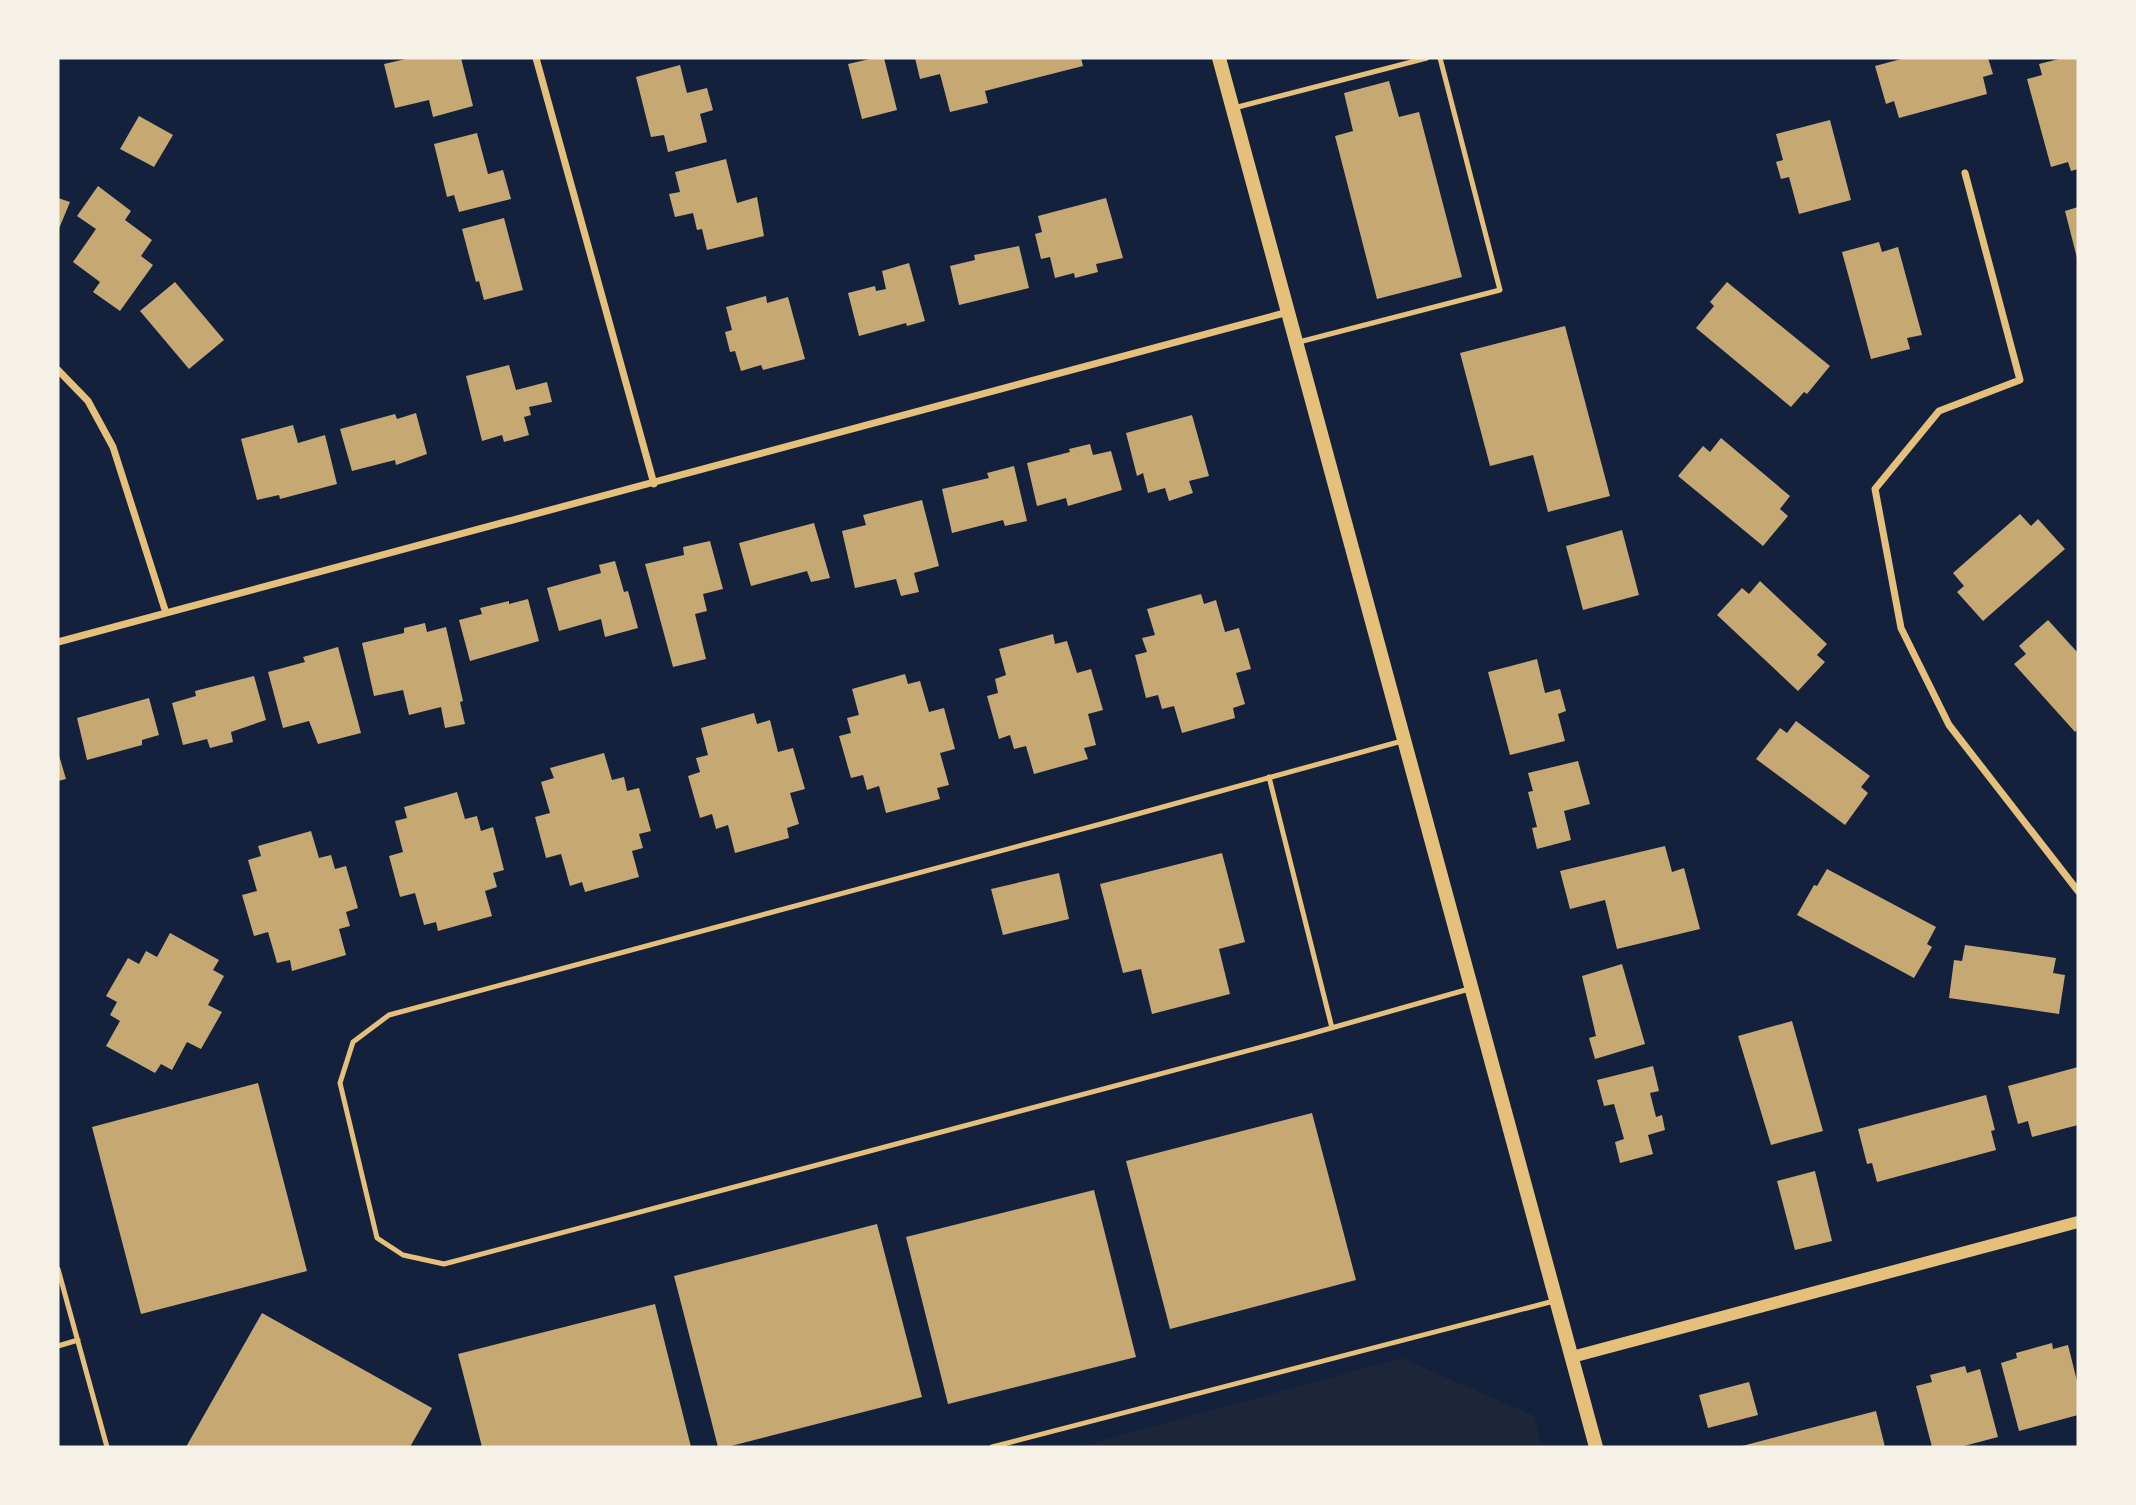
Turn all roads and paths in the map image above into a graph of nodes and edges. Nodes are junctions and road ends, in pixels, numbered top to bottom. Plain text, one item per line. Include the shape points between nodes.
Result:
1 (536, 58) edge
2 (1219, 58) edge
3 (1427, 58) edge
4 (1440, 58) edge
5 (1233, 108) junction
6 (1965, 173) dead end
7 (1288, 312) junction
8 (1296, 343) junction
9 (58, 370) edge
10 (654, 484) junction
11 (166, 612) junction
12 (58, 642) edge
13 (1405, 740) junction
14 (1269, 778) junction
15 (2078, 891) edge
16 (1472, 988) junction
17 (1332, 1028) junction
18 (2078, 1222) edge
19 (58, 1269) edge
20 (1557, 1300) junction
21 (78, 1340) junction
22 (58, 1346) edge
23 (1572, 1357) junction
24 (107, 1447) edge
25 (992, 1447) edge
26 (1597, 1447) edge

1 - 10 street
2 - 5 main road
3 - 5 lane
4 - 8 lane via 1500,290
5 - 7 main road
6 - 15 street via 2020,380 1939,411 1875,489 1901,628 1949,725
7 - 8 main road
7 - 10 street
8 - 13 main road
9 - 11 street via 88,401 113,447
10 - 11 street
11 - 12 street
13 - 14 lane
13 - 16 main road
14 - 17 lane
14 - 17 lane via 389,1016 353,1042 340,1083 377,1238 402,1255 444,1264
16 - 17 lane
16 - 20 main road
18 - 23 street
19 - 21 lane
20 - 23 main road
20 - 25 lane
21 - 22 lane
21 - 24 lane
23 - 26 main road

